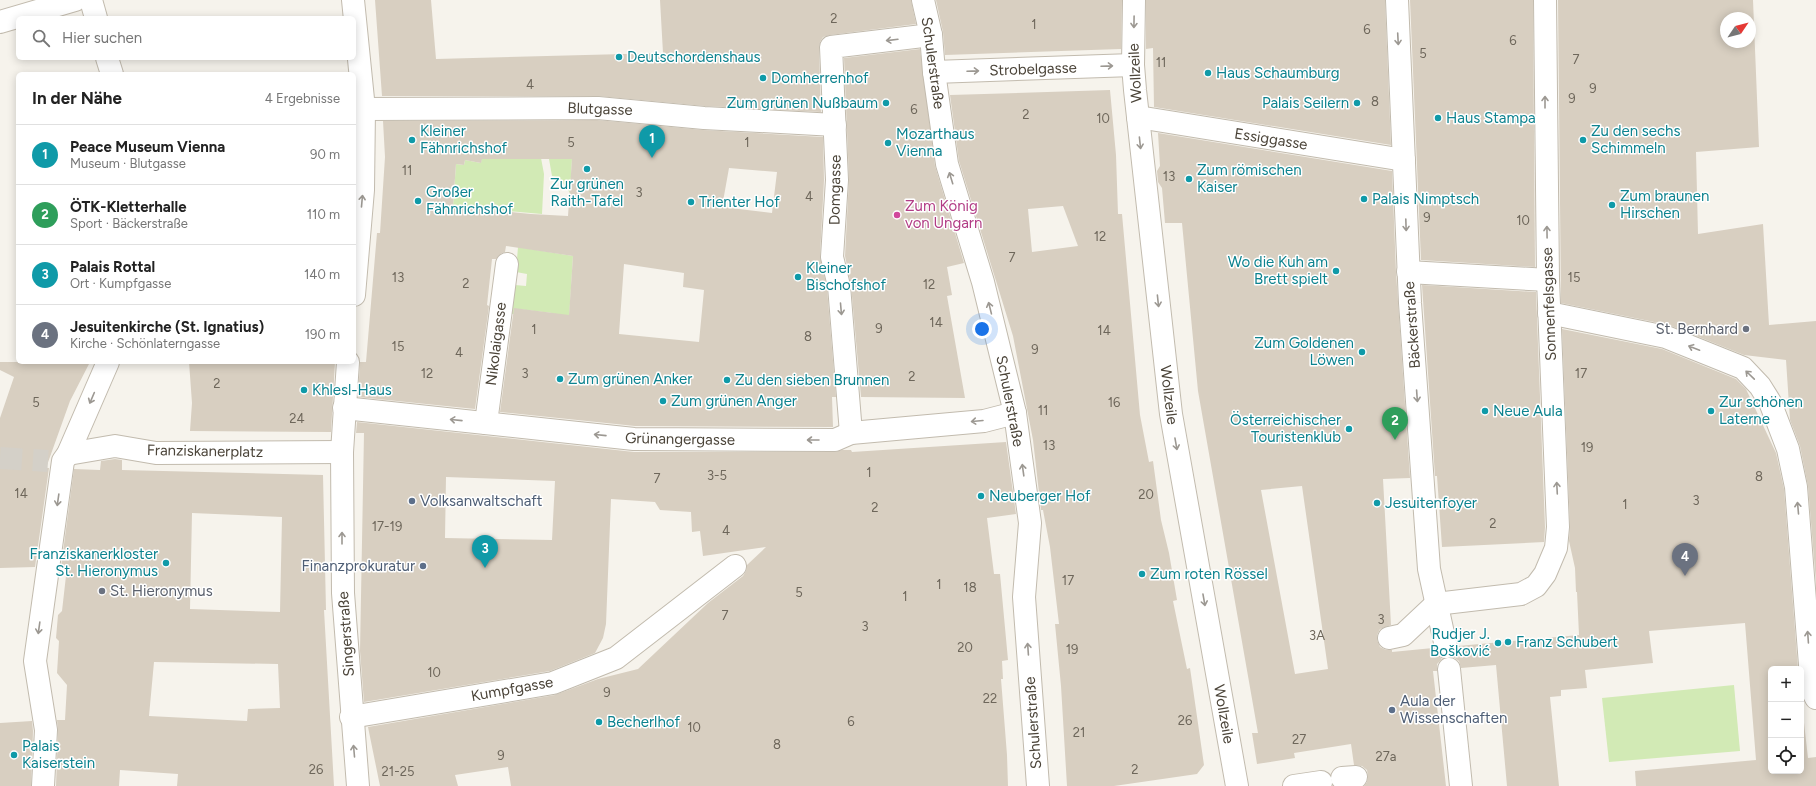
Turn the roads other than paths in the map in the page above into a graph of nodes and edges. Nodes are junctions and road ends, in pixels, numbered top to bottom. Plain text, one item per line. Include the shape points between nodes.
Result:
1 (75, 0) edge
2 (91, 0) edge
3 (353, 0) edge
4 (923, 0) edge
5 (1134, 0) edge
6 (1397, 0) edge
7 (1545, 0) edge
8 (20, 16) edge
9 (95, 16) edge
10 (355, 16) edge
11 (16, 17) edge
12 (0, 22) edge
13 (356, 30) edge
14 (931, 35) junction
15 (108, 60) edge
16 (1133, 65) junction
17 (111, 72) edge
18 (934, 72) junction
19 (364, 109) junction
20 (1138, 117) junction
21 (835, 125) junction
22 (1404, 160) junction
23 (507, 264) dead end
24 (356, 272) edge
25 (1408, 272) junction
26 (1548, 280) junction
27 (1549, 313) junction
28 (107, 364) edge
29 (348, 364) edge
30 (344, 408) junction
31 (1015, 413) junction
32 (486, 423) junction
33 (851, 433) junction
34 (342, 452) junction
35 (60, 458) junction
36 (734, 566) dead end
37 (1436, 604) junction
38 (1389, 638) dead end
39 (1446, 647) dead end
40 (1449, 669) dead end
41 (1816, 698) edge
42 (351, 717) junction
43 (1340, 779) dead end
44 (43, 786) edge
45 (358, 786) edge
46 (1038, 786) edge
47 (1237, 786) edge
48 (1294, 786) edge
49 (1461, 786) edge

1 - 8 street
2 - 9 street
3 - 10 street
4 - 14 street, Schulerstraße
5 -> 16 street, Wollzeile
6 -> 22 street, Bäckerstraße
26 -> 7 street, Sonnenfelsgasse
11 - 12 street
13 - 19 street
14 - 18 street, Schulerstraße
14 -> 21 street, Domgasse via 831,47
15 - 17 street
18 -> 16 street, Strobelgasse
16 - 20 street, Wollzeile
31 -> 18 street, Schulerstraße via 983,282 947,164
19 - 21 street, Blutgasse via 598,108 704,118
24 -> 19 street via 363,190
20 - 22 street, Essiggasse
20 -> 47 street, Wollzeile via 1171,414
21 -> 33 street, Domgasse via 837,180 832,257 839,286
22 -> 25 street, Bäckerstraße
23 - 32 street, Nikolaigasse
25 - 26 street
25 -> 37 street, Bäckerstraße via 1429,569
26 - 27 street, Sonnenfelsgasse
37 -> 27 street, Sonnenfelsgasse via 1521,594 1536,586 1545,574 1556,548 1558,527
41 -> 27 street via 1812,690 1795,481 1788,449 1770,402 1760,386 1743,368 1666,337
28 -> 35 street
29 - 30 street, Singerstraße
32 -> 30 street, Grünangergasse
30 - 34 street, Singerstraße
31 -> 33 street, Grünangergasse via 984,421
46 -> 31 street, Schulerstraße via 1024,597 1030,523
33 -> 32 street, Grünangergasse via 835,440 634,439
34 - 35 street, Franziskanerplatz via 156,453 115,446
42 -> 34 street, Singerstraße via 342,593
35 -> 44 street via 35,661 46,730
36 - 42 street, Kumpfgasse via 616,658 553,683
37 - 38 street via 1403,635
37 - 39 street, Bäckerstraße
40 - 49 street
45 -> 42 street, Singerstraße
43 - 48 street

